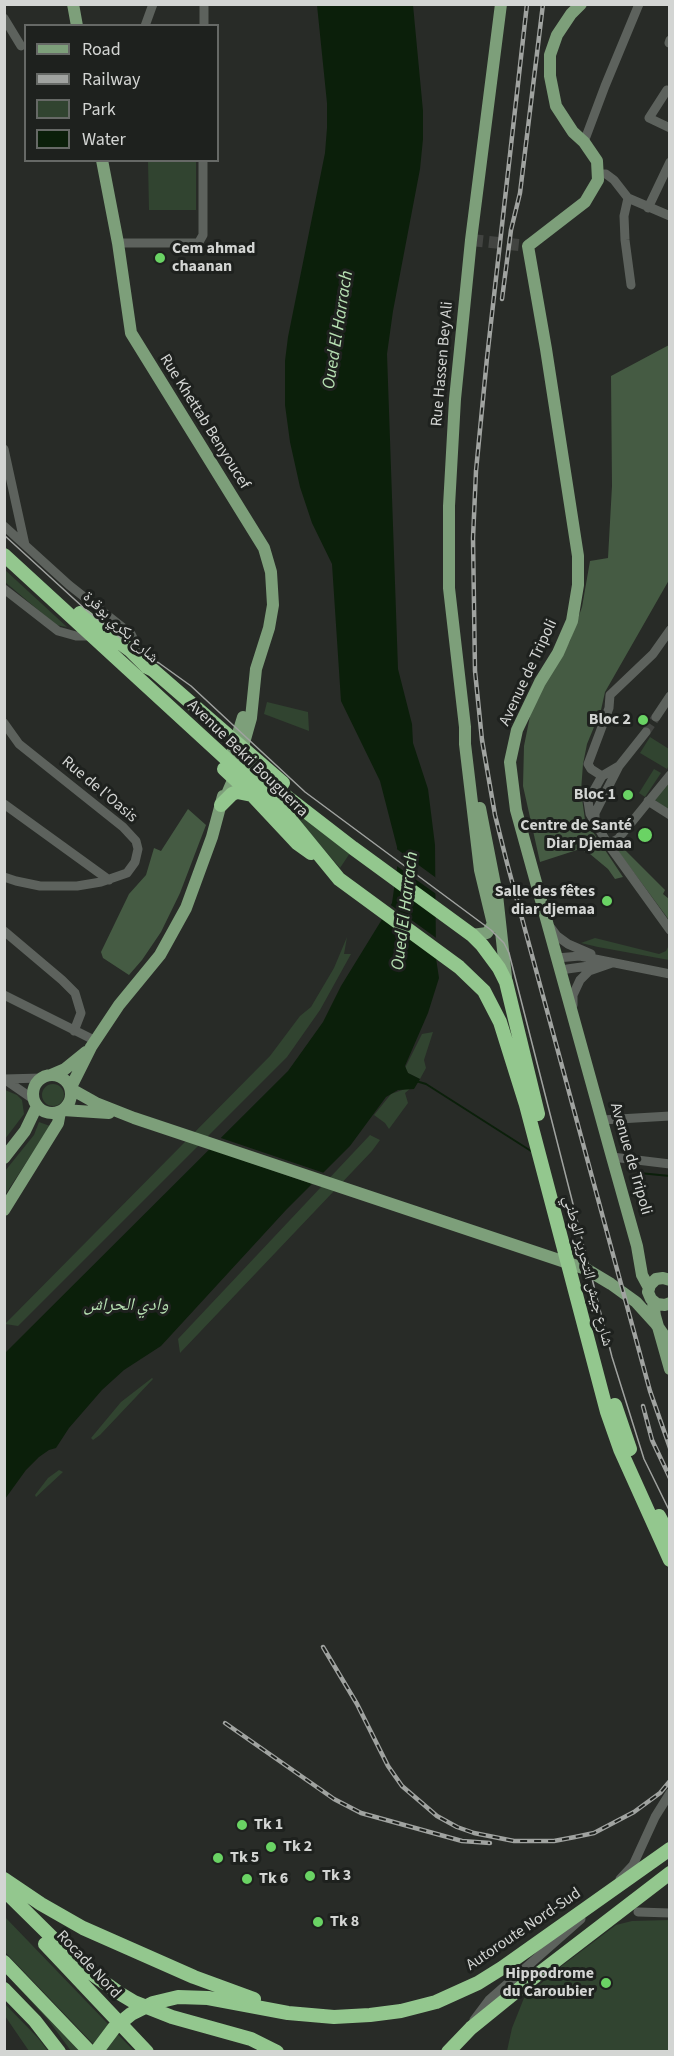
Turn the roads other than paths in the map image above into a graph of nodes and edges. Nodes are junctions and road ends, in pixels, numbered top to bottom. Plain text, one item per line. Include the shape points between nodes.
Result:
1 (73, 4) edge
2 (153, 4) edge
3 (204, 4) edge
4 (501, 4) edge
5 (581, 4) edge
6 (639, 4) edge
7 (4, 18) edge
8 (77, 24) edge
9 (146, 24) edge
10 (204, 24) edge
11 (21, 46) dead end
12 (667, 90) dead end
13 (669, 128) edge
14 (584, 142) junction
15 (102, 162) edge
16 (203, 162) edge
17 (669, 162) edge
18 (599, 174) junction
19 (628, 198) junction
20 (648, 208) junction
21 (669, 216) edge
22 (118, 243) junction
23 (631, 285) dead end
24 (4, 449) edge
25 (17, 507) junction
26 (4, 525) edge
27 (24, 545) junction
28 (4, 548) edge
29 (4, 555) edge
30 (4, 589) edge
31 (77, 617) junction
32 (669, 630) edge
33 (91, 638) junction
34 (147, 667) junction
35 (669, 696) edge
36 (656, 717) tunnel mouth
37 (4, 723) edge
38 (465, 728) junction
39 (646, 732) tunnel mouth
40 (209, 738) junction
41 (239, 747) junction
42 (619, 766) junction
43 (230, 775) junction
44 (669, 775) edge
45 (602, 776) junction
46 (254, 777) junction
47 (253, 796) junction
48 (648, 801) junction
49 (4, 804) edge
50 (221, 805) junction
51 (669, 815) edge
52 (595, 823) junction
53 (608, 844) junction
54 (353, 848) junction
55 (327, 865) junction
56 (4, 877) edge
57 (109, 880) junction
58 (547, 922) junction
59 (669, 930) edge
60 (4, 931) edge
61 (472, 935) junction
62 (613, 963) junction
63 (558, 964) junction
64 (669, 966) edge
65 (654, 970) junction
66 (669, 974) edge
67 (506, 982) junction
68 (481, 987) joint
69 (4, 995) edge
70 (573, 1017) junction
71 (74, 1031) junction
72 (93, 1044) junction
73 (46, 1076) junction
74 (4, 1080) edge
75 (71, 1088) junction
76 (35, 1103) junction
77 (62, 1111) junction
78 (669, 1116) edge
79 (134, 1118) junction
80 (602, 1120) junction
81 (612, 1157) junction
82 (4, 1158) edge
83 (669, 1164) edge
84 (4, 1210) edge
85 (637, 1246) junction
86 (666, 1278) edge
87 (649, 1288) junction
88 (653, 1302) junction
89 (669, 1303) edge
90 (669, 1343) edge
91 (669, 1369) edge
92 (669, 1537) edge
93 (669, 1560) edge
94 (667, 1797) edge
95 (669, 1849) edge
96 (669, 1873) edge
97 (4, 1879) edge
98 (4, 1890) edge
99 (4, 1901) edge
100 (638, 1912) dead end
101 (669, 1914) edge
102 (4, 1962) edge
103 (524, 1985) junction
104 (4, 1989) edge
105 (314, 2015) junction
106 (59, 2052) edge
107 (90, 2052) edge
108 (96, 2052) edge
109 (147, 2052) edge
110 (277, 2052) edge
111 (450, 2052) edge
112 (461, 2052) edge

1 - 8 main road
2 - 9 street
3 - 10 street
4 - 38 main road, Rue Hassen Bey Ali via 471,240 450,474 449,588
5 - 14 main road via 557,35 550,55 550,76 556,106
6 - 14 street
7 - 11 street
12 - 13 street via 649,118
14 - 18 main road via 597,161
15 - 22 main road, Rue Khettab Benyoucef
16 - 22 street via 203,235 199,242
17 - 20 street
18 - 19 street via 614,180
18 - 58 main road, Avenue de Tripoli via 585,202 528,246 578,556 574,614 518,730 510,762 516,810
19 - 20 street
19 - 23 street via 624,216
20 - 21 street
22 - 41 main road, Rue Khettab Benyoucef via 131,333 268,558 273,605 256,669 251,718
24 - 25 street
25 - 26 street via 15,516
25 - 27 street
26 - 27 street
27 - 34 street via 131,634
28 - 31 highway, شارع بكري بوقرة
29 - 31 highway, شارع بكري بوقرة
30 - 33 street via 58,631
31 - 33 highway, Avenue Bekri Bouguerra
31 - 34 highway via 130,650
31 - 40 highway, شارع بكري بوقرة
32 - 45 street via 652,654 610,695 588,764
33 - 40 highway, Avenue Bekri Bouguerra
33 - 43 highway via 110,663
34 - 41 highway
35 - 36 street
37 - 57 street, Rue de l'Oasis via 19,744 136,841 137,853 131,868 123,876
38 - 61 main road, Rue Hassen Bey Ali via 480,870 493,924 487,933
38 - 67 main road, Rue Hassen Bey Ali via 496,886
39 - 42 street
40 - 46 highway, Avenue Bekri Bouguerra
41 - 43 highway
41 - 54 highway
42 - 45 street
42 - 52 street
43 - 47 highway
43 - 50 main road
44 - 48 street
45 - 52 street via 588,801
46 - 54 highway, Avenue Bekri Bouguerra
46 - 55 highway, Avenue Bekri Bouguerra
47 - 50 highway via 237,792
47 - 55 highway via 297,843
48 - 51 street
48 - 53 street via 618,839
49 - 57 street
50 - 72 main road via 186,908 160,955
52 - 53 street
53 - 59 street
54 - 61 highway, Avenue Bekri Bouguerra
55 - 68 highway, Avenue Bekri Bouguerra via 339,879
56 - 57 street via 56,887
58 - 62 street via 568,944
58 - 63 main road, Avenue de Tripoli
60 - 71 street via 75,993 81,1013
61 - 67 highway, شارع جيش التحرير الوطني via 492,957
62 - 63 street via 580,957
62 - 65 street
62 - 70 street via 589,971 580,980 573,995
63 - 70 main road, Avenue de Tripoli
64 - 65 street
65 - 66 street
67 - 92 highway, شارع جيش التحرير الوطني via 597,1347 628,1443
68 - 93 highway, شارع جيش التحرير الوطني via 500,1022 526,1105 607,1412
69 - 71 street
70 - 80 main road, Avenue de Tripoli
71 - 72 street
72 - 73 main road via 65,1069
72 - 75 main road
73 - 74 street
73 - 75 main road via 63,1078
73 - 76 main road via 34,1087
74 - 76 street
75 - 77 main road via 71,1101
75 - 79 main road
76 - 77 main road via 48,1113
76 - 82 main road via 26,1131
77 - 79 main road via 104,1112
77 - 84 main road
78 - 80 street
79 - 90 main road via 586,1269 636,1302
80 - 81 main road, Avenue de Tripoli
81 - 83 street
81 - 85 main road, Avenue de Tripoli
85 - 86 main road, Avenue de Tripoli via 646,1268
85 - 87 main road, Avenue de Tripoli via 642,1275
86 - 87 main road via 652,1282
87 - 88 main road, Avenue de Tripoli
88 - 89 main road
88 - 91 main road, Avenue de Tripoli
94 - 111 street via 633,1865 592,1909 489,2000
95 - 105 highway, Autoroute Nord-Sud via 502,1968 456,1994 401,2011 343,2017
96 - 103 highway
97 - 105 highway via 83,1928 224,1989
98 - 110 highway via 80,1965 134,2002 251,2039
99 - 109 highway, Rocade Nord
100 - 101 street
102 - 107 highway
103 - 111 highway via 471,2028
103 - 112 highway
104 - 106 highway
105 - 108 highway via 178,1997 131,2014 114,2028

